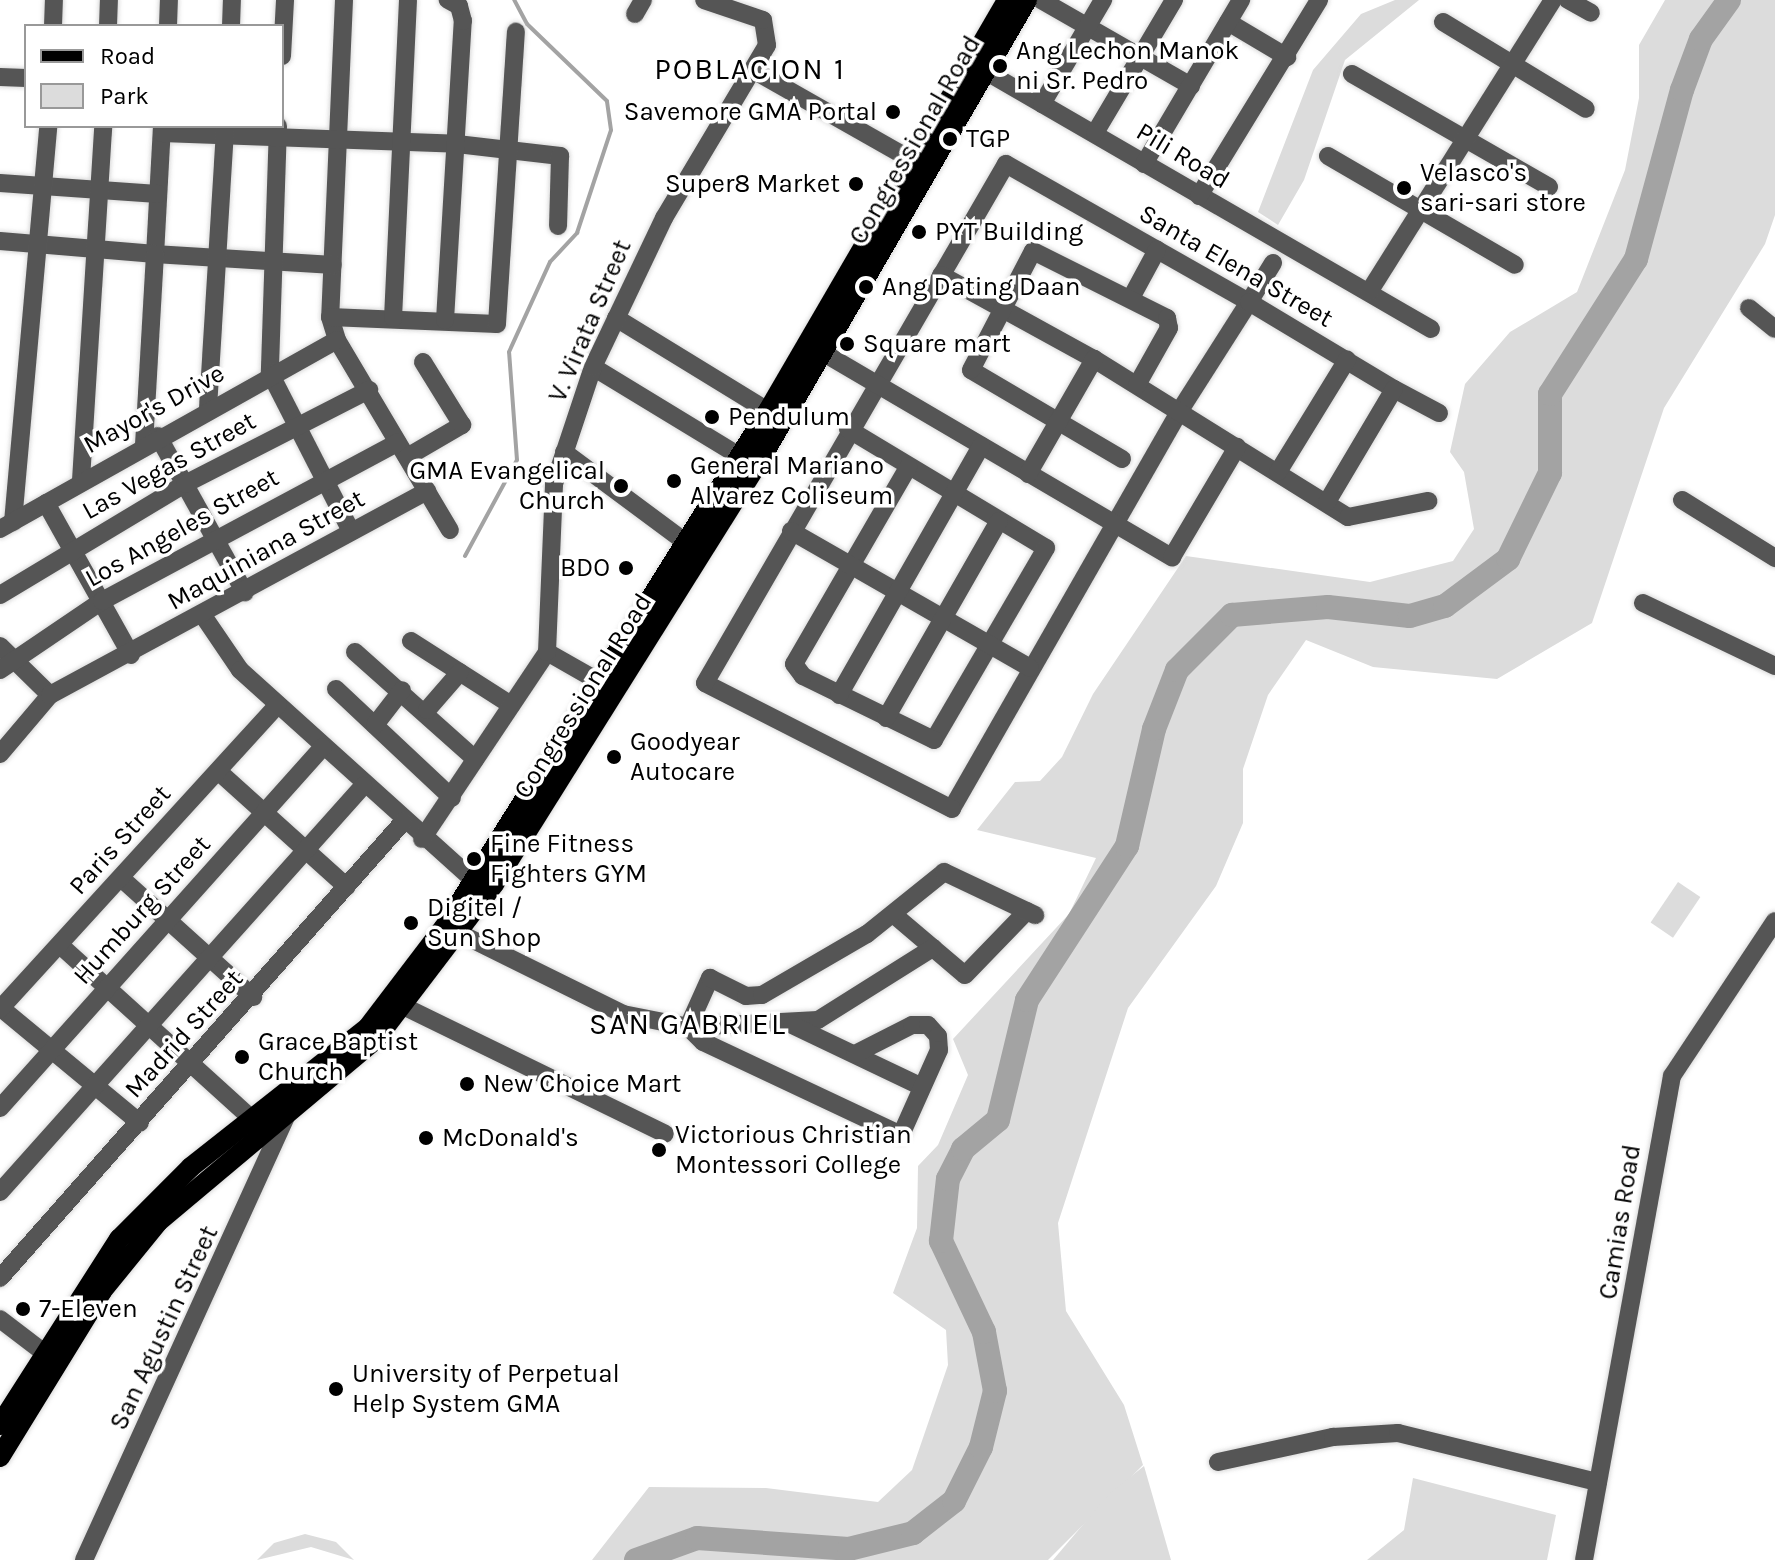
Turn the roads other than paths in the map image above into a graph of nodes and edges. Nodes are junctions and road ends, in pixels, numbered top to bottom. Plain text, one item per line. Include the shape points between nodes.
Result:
1 (54, 0) edge
2 (109, 0) edge
3 (169, 0) edge
4 (232, 0) edge
5 (285, 0) edge
6 (344, 0) edge
7 (408, 0) edge
8 (448, 0) edge
9 (704, 0) edge
10 (1007, 0) edge
11 (1027, 0) edge
12 (1041, 0) edge
13 (1103, 0) edge
14 (1174, 0) edge
15 (1241, 0) edge
16 (1319, 0) edge
17 (1553, 0) edge
18 (1568, 0) edge
19 (1591, 13) dead end
20 (1228, 22) junction
21 (1443, 22) dead end
22 (53, 24) edge
23 (108, 24) edge
24 (168, 24) edge
25 (231, 24) edge
26 (284, 24) edge
27 (1088, 25) junction
28 (516, 32) dead end
29 (1287, 57) junction
30 (1139, 59) junction
31 (1509, 65) junction
32 (978, 67) junction
33 (755, 71) junction
34 (1352, 74) dead end
35 (0, 77) edge
36 (24, 78) edge
37 (1191, 86) junction
38 (1042, 104) junction
39 (1586, 109) dead end
40 (48, 128) edge
41 (103, 128) edge
42 (162, 129) edge
43 (225, 132) edge
44 (278, 133) edge
45 (1095, 133) junction
46 (1466, 138) junction
47 (338, 141) junction
48 (400, 144) junction
49 (457, 144) junction
50 (511, 150) junction
51 (1328, 156) dead end
52 (920, 164) junction
53 (1144, 164) junction
54 (0, 183) edge
55 (45, 186) junction
56 (1549, 187) dead end
57 (101, 190) junction
58 (158, 194) junction
59 (1199, 196) junction
60 (1422, 216) junction
61 (558, 226) dead end
62 (0, 241) edge
63 (41, 246) junction
64 (95, 248) junction
65 (1157, 250) junction
66 (155, 254) junction
67 (217, 261) junction
68 (271, 263) junction
69 (1273, 263) dead end
70 (333, 265) junction
71 (1515, 265) dead end
72 (941, 275) junction
73 (1369, 292) junction
74 (1131, 298) junction
75 (1249, 302) junction
76 (1002, 308) junction
77 (1749, 308) dead end
78 (330, 317) junction
79 (393, 318) junction
80 (616, 318) junction
81 (445, 320) junction
82 (1431, 329) dead end
83 (1775, 329) edge
84 (337, 340) junction
85 (814, 347) junction
86 (1094, 359) junction
87 (1347, 360) junction
88 (423, 362) dead end
89 (593, 367) junction
90 (270, 373) junction
91 (876, 385) junction
92 (1137, 385) junction
93 (1394, 389) junction
94 (369, 390) junction
95 (208, 408) junction
96 (768, 411) junction
97 (1179, 412) junction
98 (1439, 413) dead end
99 (1058, 421) junction
100 (295, 426) junction
101 (848, 429) junction
102 (151, 440) junction
103 (981, 446) junction
104 (1237, 447) junction
105 (402, 450) junction
106 (564, 452) junction
107 (1122, 459) dead end
108 (748, 461) junction
109 (908, 467) junction
110 (1278, 472) junction
111 (1028, 474) junction
112 (81, 480) junction
113 (320, 481) junction
114 (185, 484) junction
115 (427, 491) junction
116 (954, 495) junction
117 (1682, 500) dead end
118 (1428, 501) dead end
119 (1327, 502) junction
120 (46, 503) junction
121 (999, 521) junction
122 (1119, 523) junction
123 (7, 525) edge
124 (450, 530) dead end
125 (351, 531) junction
126 (791, 531) junction
127 (213, 538) junction
128 (684, 541) junction
129 (73, 549) junction
130 (1775, 558) edge
131 (849, 564) junction
132 (897, 592) junction
133 (245, 593) junction
134 (0, 595) edge
135 (102, 601) junction
136 (1643, 603) dead end
137 (204, 617) junction
138 (943, 618) junction
139 (411, 641) dead end
140 (987, 644) junction
141 (355, 652) dead end
142 (547, 652) junction
143 (131, 655) junction
144 (4, 658) edge
145 (1775, 666) edge
146 (1030, 668) junction
147 (460, 672) junction
148 (598, 681) junction
149 (336, 689) dead end
150 (402, 690) junction
151 (617, 693) junction
152 (50, 695) junction
153 (839, 695) junction
154 (278, 705) junction
155 (511, 705) junction
156 (427, 710) junction
157 (886, 718) junction
158 (375, 725) junction
159 (323, 747) junction
160 (0, 754) edge
161 (475, 759) junction
162 (218, 771) junction
163 (363, 786) junction
164 (452, 798) junction
165 (264, 812) junction
166 (403, 822) junction
167 (422, 839) junction
168 (306, 853) junction
169 (121, 878) junction
170 (347, 887) junction
171 (481, 887) junction
172 (893, 914) junction
173 (1775, 921) edge
174 (168, 923) junction
175 (452, 930) junction
176 (60, 945) junction
177 (933, 948) junction
178 (206, 959) junction
179 (107, 987) junction
180 (253, 997) junction
181 (405, 1007) junction
182 (0, 1008) edge
183 (147, 1022) junction
184 (792, 1025) junction
185 (688, 1027) junction
186 (56, 1049) junction
187 (855, 1054) junction
188 (192, 1063) junction
189 (97, 1084) junction
190 (922, 1087) junction
191 (0, 1108) edge
192 (286, 1117) junction
193 (140, 1123) junction
194 (260, 1125) junction
195 (665, 1134) dead end
196 (0, 1192) edge
197 (0, 1278) edge
198 (0, 1319) edge
199 (50, 1358) junction
200 (0, 1425) edge
201 (0, 1457) edge
202 (1218, 1462) dead end
203 (1598, 1482) junction
204 (84, 1560) edge
205 (1584, 1560) edge

1 - 22 street
2 - 23 street
3 - 24 street
4 - 25 street
5 - 26 street
6 - 47 street
7 - 48 street
8 - 49 street via 462,13
9 - 33 street, V. Virata Street via 763,20 767,45
10 - 32 main road, Congressional Road
11 - 32 main road, Congressional Road
12 - 27 street
13 - 27 street
14 - 30 street
15 - 20 street
16 - 29 street
17 - 31 street
18 - 19 street
20 - 29 street
20 - 37 street
21 - 31 street
27 - 30 street
27 - 38 street
28 - 50 street
29 - 59 street
30 - 37 street
30 - 45 street
31 - 39 street
31 - 46 street
32 - 38 street, Pili Road
32 - 52 main road, Congressional Road
33 - 52 street
33 - 80 street, V. Virata Street via 664,218
34 - 46 street
35 - 36 street
37 - 53 street
38 - 45 street, Pili Road
40 - 55 street
41 - 57 street
42 - 43 street
42 - 58 street
43 - 44 street
43 - 67 street
44 - 47 street
44 - 68 street
45 - 53 street, Pili Road
46 - 56 street
46 - 60 street
47 - 48 street
47 - 70 street
48 - 49 street
48 - 79 street
49 - 50 street
49 - 81 street
50 - 61 street via 560,156
50 - 81 street via 497,324
51 - 60 street
52 - 85 main road, Congressional Road
53 - 59 street, Pili Road
54 - 55 street
55 - 57 street
55 - 63 street
57 - 58 street
57 - 64 street
58 - 66 street
59 - 73 street, Pili Road
60 - 71 street
60 - 73 street
62 - 63 street
63 - 64 street
63 - 123 street
64 - 66 street
64 - 112 street
65 - 72 street, Santa Elena Street via 1006,164
65 - 74 street
65 - 75 street, Santa Elena Street
66 - 67 street
66 - 102 street
67 - 68 street
67 - 95 street
68 - 70 street
68 - 90 street
69 - 75 street
70 - 78 street
72 - 76 street
72 - 91 street
73 - 82 street, Pili Road
74 - 76 street via 1039,249
74 - 92 street via 1170,325
75 - 87 street, Santa Elena Street
75 - 97 street
76 - 86 street
76 - 99 street via 971,370
77 - 83 street
78 - 79 street
78 - 84 street
79 - 81 street
80 - 89 street, V. Virata Street
80 - 96 street
84 - 90 street, Mayor's Drive
84 - 94 street
85 - 91 street
85 - 96 main road, Congressional Road
85 - 108 main road, Congressional Road
86 - 92 street
86 - 99 street
87 - 93 street, Santa Elena Street
87 - 110 street
88 - 105 street, Los Angeles Street via 462,425
89 - 106 street, V. Virata Street
89 - 108 street
90 - 95 street, Mayor's Drive
90 - 100 street
91 - 101 street
91 - 103 street
92 - 97 street
93 - 98 street, Santa Elena Street
93 - 119 street
94 - 100 street, Las Vegas Street
94 - 105 street
95 - 102 street, Mayor's Drive
96 - 108 main road, Congressional Road
97 - 104 street
97 - 122 street
99 - 107 street
99 - 111 street
100 - 113 street
100 - 114 street, Las Vegas Street
101 - 109 street
101 - 126 street
102 - 112 street, Mayor's Drive
102 - 114 street
103 - 111 street
103 - 116 street
104 - 110 street
104 - 122 street via 1174,557
105 - 113 street, Los Angeles Street
105 - 115 street
106 - 128 street
106 - 142 street, V. Virata Street via 554,484
108 - 128 main road, Congressional Road
108 - 151 main road, Congressional Road
109 - 116 street
109 - 131 street
110 - 119 street
111 - 122 street
112 - 120 street, Mayor's Drive
113 - 125 street
113 - 127 street, Los Angeles Street
114 - 127 street
114 - 129 street, Las Vegas Street
115 - 124 street
115 - 125 street, Maquiniana Street
116 - 121 street
116 - 132 street
117 - 130 street
118 - 119 street via 1365,519
120 - 123 street, Mayor's Drive
120 - 129 street
121 - 138 street
121 - 140 street via 1046,548
122 - 146 street
125 - 133 street, Maquiniana Street
126 - 131 street
126 - 146 street via 705,679 709,687 949,811
127 - 133 street
127 - 135 street, Los Angeles Street
128 - 148 main road, Congressional Road
129 - 134 street, Las Vegas Street
129 - 135 street
131 - 132 street
131 - 153 street via 794,664
132 - 138 street
132 - 153 street
133 - 137 street, Maquiniana Street
135 - 143 street
135 - 144 street, Los Angeles Street
136 - 145 street
137 - 143 street, Maquiniana Street
137 - 154 street via 240,670
138 - 140 street
138 - 157 street
139 - 147 street
140 - 146 street
140 - 157 street via 936,739
141 - 150 street
142 - 148 street
142 - 155 street
143 - 152 street, Maquiniana Street
144 - 152 street
147 - 155 street
147 - 156 street
148 - 151 street
148 - 171 main road, Congressional Road
149 - 158 street
150 - 156 street
150 - 158 street
151 - 171 main road, Congressional Road
152 - 160 street, Maquiniana Street
153 - 157 street
154 - 159 street
154 - 162 street, Paris Street
155 - 161 street
156 - 161 street
158 - 164 street
159 - 163 street
159 - 165 street, Humburg Street
161 - 164 street
162 - 165 street
162 - 169 street, Paris Street
163 - 166 street
163 - 168 street
164 - 167 street
165 - 168 street
165 - 174 street, Humburg Street
166 - 167 street
166 - 170 street, Madrid Street
167 - 171 street
168 - 170 street
168 - 178 street
169 - 174 street
169 - 176 street, Paris Street
170 - 180 street, Madrid Street
171 - 175 main road, Congressional Road
172 - 177 street
172 - 177 street via 944,872 1031,913 965,975
172 - 185 street via 762,995 746,996 710,978
173 - 203 street, Camias Road via 1672,1076
174 - 178 street
174 - 179 street, Humburg Street
175 - 181 main road, Congressional Road
175 - 185 street via 623,1014
175 - 194 main road, Congressional Road via 368,1027
176 - 179 street
176 - 182 street, Paris Street
177 - 184 street via 836,1012
178 - 180 street
178 - 183 street
179 - 183 street
179 - 186 street, Humburg Street
180 - 188 street, Madrid Street
181 - 192 main road, Congressional Road
181 - 195 street
182 - 186 street
183 - 188 street
183 - 189 street
184 - 185 street
184 - 187 street
185 - 190 street via 703,1042 901,1135
186 - 189 street
186 - 191 street, Humburg Street
187 - 190 street
187 - 190 street via 912,1025 928,1025 939,1050
188 - 193 street, Madrid Street
188 - 194 street
189 - 193 street
189 - 196 street
192 - 194 main road, Congressional Road
192 - 204 street, San Agustin Street
193 - 197 street, Madrid Street
194 - 199 main road, Congressional Road via 191,1167 119,1239
198 - 199 street
199 - 200 main road, Congressional Road
199 - 201 main road, Congressional Road
202 - 203 street via 1333,1437 1398,1433
203 - 205 street, Camias Road

